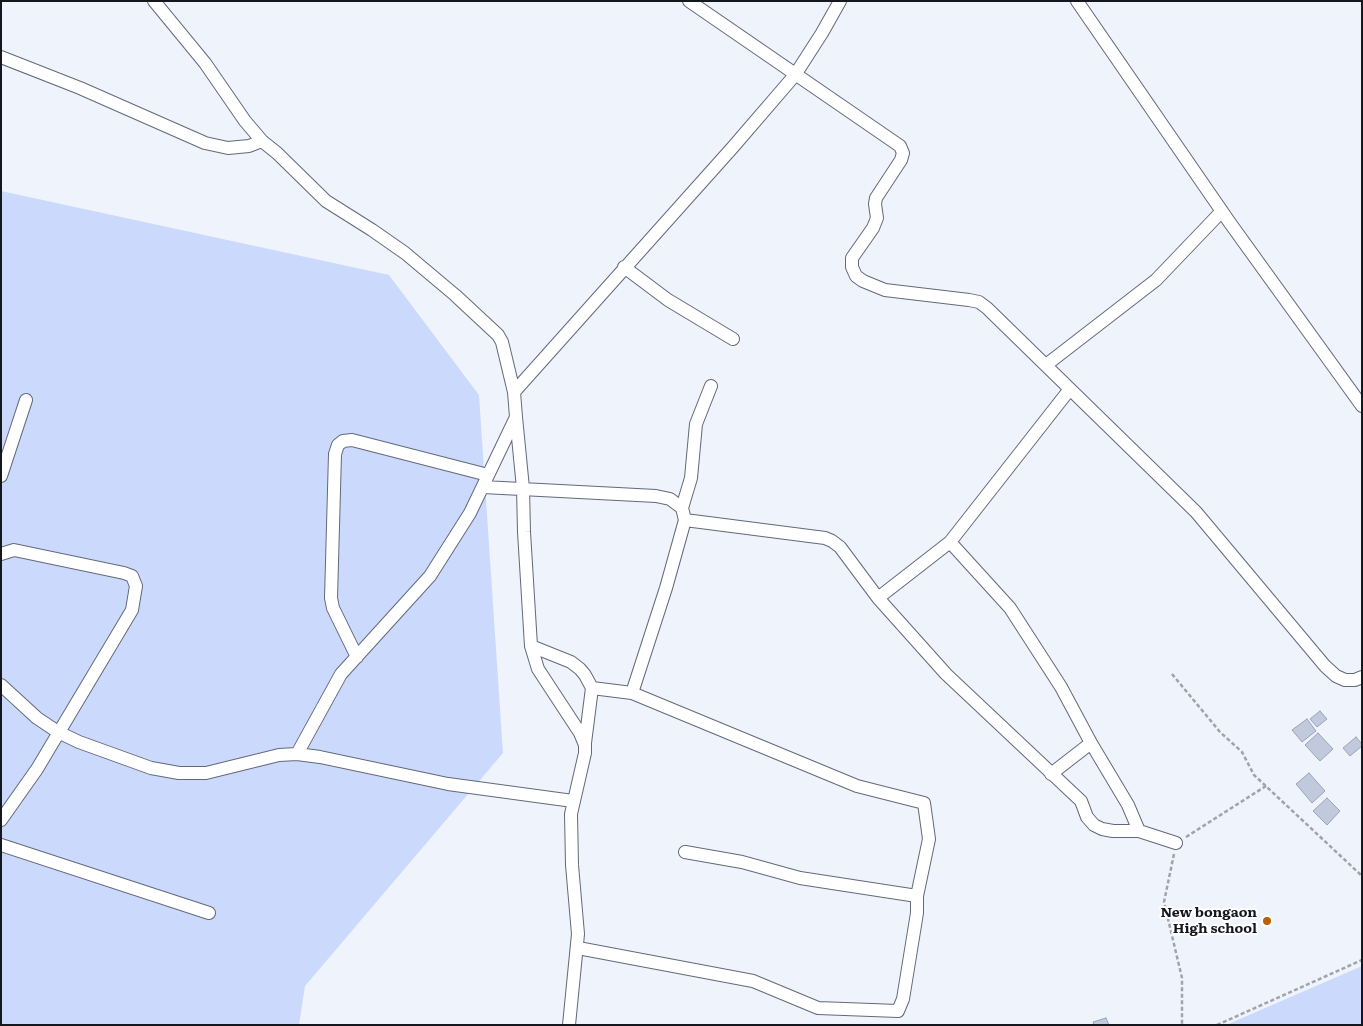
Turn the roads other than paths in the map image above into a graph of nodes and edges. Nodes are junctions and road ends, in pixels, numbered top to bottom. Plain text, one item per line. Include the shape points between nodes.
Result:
1 (154, 1) edge
2 (689, 1) edge
3 (840, 1) edge
4 (1077, 1) edge
5 (1, 57) edge
6 (796, 75) junction
7 (262, 141) junction
8 (1222, 211) junction
9 (624, 267) junction
10 (733, 339) dead end
11 (1046, 366) junction
12 (711, 386) dead end
13 (1070, 389) junction
14 (514, 392) junction
15 (26, 400) dead end
16 (1362, 406) edge
17 (516, 417) junction
18 (488, 475) junction
19 (1, 476) edge
20 (482, 487) junction
21 (523, 488) junction
22 (683, 514) junction
23 (950, 542) junction
24 (1, 554) edge
25 (878, 598) junction
26 (531, 646) junction
27 (357, 657) junction
28 (1362, 677) edge
29 (1, 685) edge
30 (592, 688) junction
31 (632, 693) junction
32 (58, 732) junction
33 (1091, 743) junction
34 (585, 745) junction
35 (297, 754) junction
36 (1051, 774) junction
37 (573, 802) junction
38 (1, 820) edge
39 (1139, 831) junction
40 (1176, 843) road end
41 (1, 845) edge
42 (686, 852) dead end
43 (917, 896) junction
44 (209, 913) dead end
45 (578, 948) junction
46 (569, 1025) edge

1 - 7 street via 205,63
2 - 6 street
3 - 6 street
4 - 8 street
5 - 7 street via 205,143 228,148
6 - 9 street
6 - 11 street via 900,146 903,153 876,198 877,218 873,228 852,258 856,276 885,290 979,302
7 - 14 street via 326,201 405,253 498,335
8 - 11 street via 1156,280
8 - 16 street
9 - 10 street via 668,300
9 - 14 street
11 - 13 street
12 - 22 street via 696,424 691,478
13 - 23 street
13 - 28 street via 1196,512 1325,666 1345,680
14 - 17 street
15 - 19 street
17 - 18 street
17 - 21 street
18 - 20 street
18 - 27 street via 352,440 338,445 335,454 331,598
20 - 21 street
20 - 27 street via 470,513 430,576
21 - 22 street via 656,496 670,500
21 - 26 street
22 - 25 street via 832,541
22 - 31 street via 666,588
23 - 25 street
23 - 33 street via 1010,608 1061,687
24 - 32 street via 14,550 124,573 132,576 136,586 132,610
25 - 36 street via 946,674
26 - 30 street via 571,662 580,669
26 - 34 street via 538,670
27 - 35 street via 341,674
29 - 32 street via 37,718
30 - 31 street
30 - 34 street
31 - 43 street via 857,786 924,804 929,839
32 - 35 street via 152,768 180,772 206,773 279,755
32 - 38 street
33 - 36 street
33 - 39 street via 1128,805
34 - 37 street
35 - 37 street via 448,784
36 - 39 street via 1082,801 1087,818 1094,825 1113,831
37 - 45 street via 572,865
39 - 40 street
41 - 44 street
42 - 43 street via 742,862 800,878
43 - 45 street via 903,999 898,1011 818,1008 753,981
45 - 46 street

